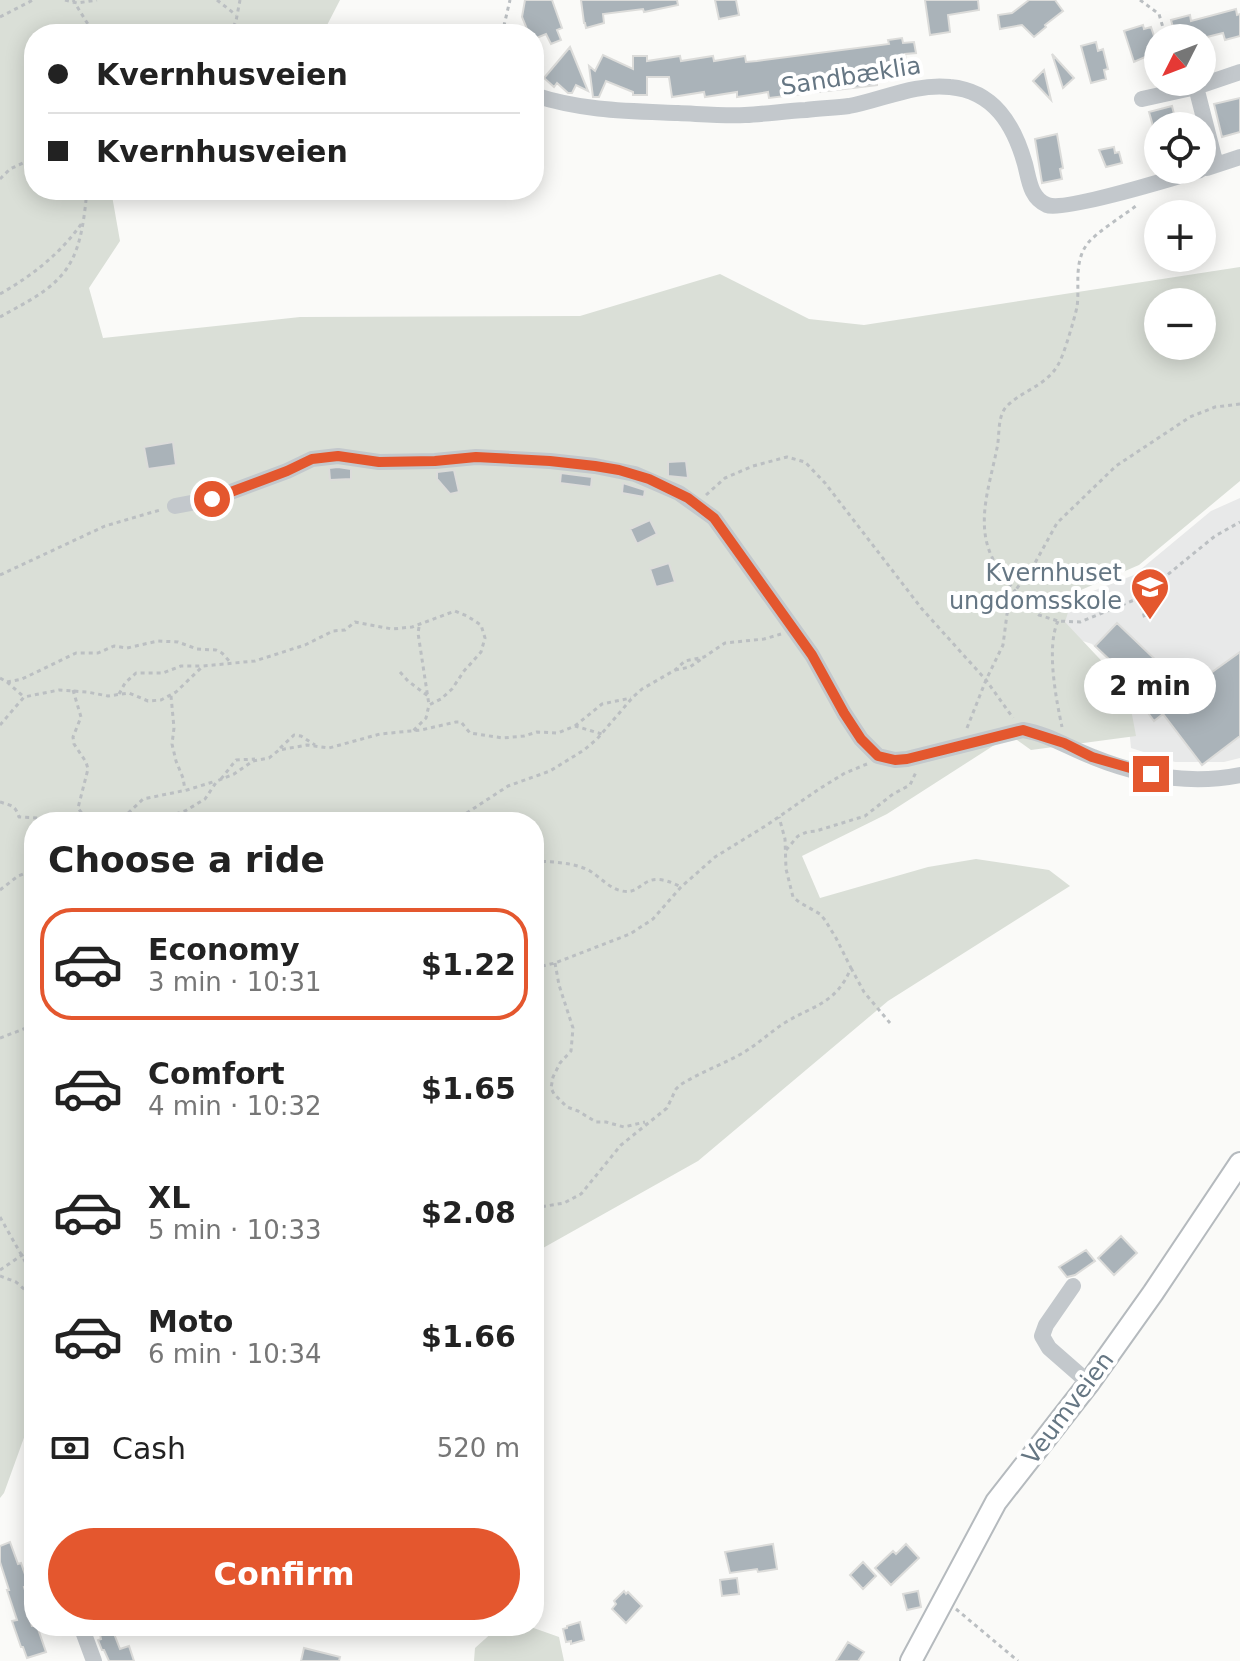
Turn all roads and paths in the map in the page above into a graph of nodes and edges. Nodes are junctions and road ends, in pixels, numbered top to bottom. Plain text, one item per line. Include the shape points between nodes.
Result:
1 (33, 0) edge
2 (65, 0) edge
3 (97, 0) edge
4 (217, 0) edge
5 (240, 0) edge
6 (510, 0) edge
7 (1140, 0) edge
8 (74, 1) edge
9 (237, 15) junction
10 (0, 17) edge
11 (88, 24) edge
12 (234, 24) edge
13 (504, 24) edge
14 (1162, 24) edge
15 (1240, 72) edge
16 (1216, 80) edge
17 (1156, 96) edge
18 (544, 98) edge
19 (1142, 99) dead end
20 (1240, 157) edge
21 (24, 163) edge
22 (1216, 165) edge
23 (0, 179) edge
24 (1154, 184) edge
25 (86, 200) edge
26 (1135, 207) dead end
27 (84, 220) junction
28 (0, 294) edge
29 (0, 317) edge
30 (1240, 404) edge
31 (697, 504) junction
32 (175, 506) joint
33 (1240, 522) edge
34 (0, 575) edge
35 (1015, 591) junction
36 (1139, 598) junction
37 (1145, 619) dead end
38 (1058, 621) junction
39 (419, 625) junction
40 (797, 634) junction
41 (231, 663) junction
42 (203, 666) junction
43 (400, 672) dead end
44 (0, 678) edge
45 (986, 680) junction
46 (7, 682) junction
47 (73, 690) junction
48 (119, 694) junction
49 (171, 695) junction
50 (428, 696) junction
51 (24, 697) junction
52 (633, 697) junction
53 (429, 705) junction
54 (0, 725) edge
55 (575, 726) junction
56 (1023, 730) junction
57 (413, 731) junction
58 (602, 734) junction
59 (1064, 743) junction
60 (963, 744) junction
61 (316, 745) junction
62 (277, 751) junction
63 (921, 755) junction
64 (885, 759) junction
65 (259, 760) junction
66 (1240, 775) edge
67 (219, 780) junction
68 (185, 790) junction
69 (0, 802) edge
70 (81, 812) edge
71 (129, 812) edge
72 (182, 812) edge
73 (468, 812) edge
74 (24, 817) edge
75 (779, 817) junction
76 (785, 851) junction
77 (544, 862) edge
78 (24, 874) edge
79 (681, 887) junction
80 (0, 890) edge
81 (555, 963) junction
82 (544, 966) edge
83 (851, 968) junction
84 (890, 1023) dead end
85 (24, 1029) edge
86 (0, 1038) edge
87 (649, 1122) junction
88 (1240, 1163) edge
89 (544, 1206) edge
90 (0, 1217) edge
91 (22, 1255) junction
92 (24, 1259) edge
93 (0, 1270) edge
94 (0, 1276) edge
95 (1073, 1286) dead end
96 (24, 1289) edge
97 (1089, 1383) junction
98 (956, 1609) dead end
99 (85, 1636) edge
100 (94, 1661) edge
101 (911, 1661) edge
102 (1018, 1661) edge

1 - 10 path
2 - 8 path
3 - 8 path
4 - 9 path
5 - 9 path
6 - 13 path
7 - 14 path via 1159,14
8 - 11 path
9 - 12 path
15 - 16 street
17 - 19 street
18 - 24 street, Sandbæklia via 607,111 745,115 849,106 912,89 949,86 979,94 1012,127 1031,190 1048,206
20 - 22 street, Sandbæklia
21 - 23 path
25 - 27 path
26 - 35 path via 1089,242 1082,255 1077,307 1059,364 1008,405 1000,419 984,528 993,559
27 - 28 path via 55,255
27 - 29 path via 62,275
30 - 35 path via 1190,417 1116,466 1057,523
31 - 32 street via 649,479 595,466 476,457 379,462 338,456 312,459 212,499
31 - 40 street via 724,530
31 - 45 path via 737,471 787,457 805,462
32 - 34 path via 105,526
33 - 36 path
35 - 38 path via 1039,615
35 - 45 path via 1003,645
36 - 37 path
36 - 38 path via 1080,622
38 - 59 path via 1051,643
39 - 41 path via 392,629 358,621 290,651
39 - 50 path
39 - 53 path via 455,611 475,620 484,633 481,652 452,689
40 - 52 path via 725,643 704,657 685,661
40 - 64 street via 854,730
41 - 42 path
41 - 46 path via 216,650 158,641 76,653
42 - 48 path via 136,673
42 - 49 path
43 - 50 path
44 - 46 path
45 - 56 path
45 - 60 path
46 - 51 path
47 - 48 path
47 - 51 path
47 - 70 path via 81,717 74,744 88,769
48 - 49 path via 152,702
49 - 68 path via 172,744
50 - 53 path
51 - 54 path
52 - 55 path via 602,704
52 - 58 path
53 - 57 path via 426,718
55 - 57 path via 561,733 503,738 470,733 460,722
55 - 58 path
56 - 59 street
56 - 60 street
57 - 61 path via 329,748
58 - 73 path via 562,764 508,786
59 - 66 street via 1092,757 1173,779
60 - 63 street
61 - 62 path
61 - 62 path via 294,735
62 - 65 path
63 - 64 street
63 - 76 path via 910,785 875,810 798,836
64 - 75 path via 845,773
65 - 67 path
65 - 67 path via 236,760
67 - 68 path
67 - 72 path via 205,799
68 - 71 path via 143,799
69 - 74 path
75 - 76 path
75 - 79 path via 715,857
76 - 83 path via 793,897 825,920
77 - 79 path via 581,867 622,891 658,878
78 - 80 path
79 - 81 path via 653,919 630,934
81 - 82 path
81 - 87 path via 573,1028 571,1051 553,1077 554,1094 596,1122 624,1127
83 - 84 path
83 - 87 path via 821,1004 680,1085 667,1108
85 - 86 path
87 - 89 path via 621,1145 581,1194
88 - 97 main road, Veumveien
90 - 91 path
91 - 92 path
91 - 93 path
94 - 96 path
95 - 97 street via 1042,1336
97 - 101 main road, Veumveien via 996,1502
98 - 102 path
99 - 100 street

